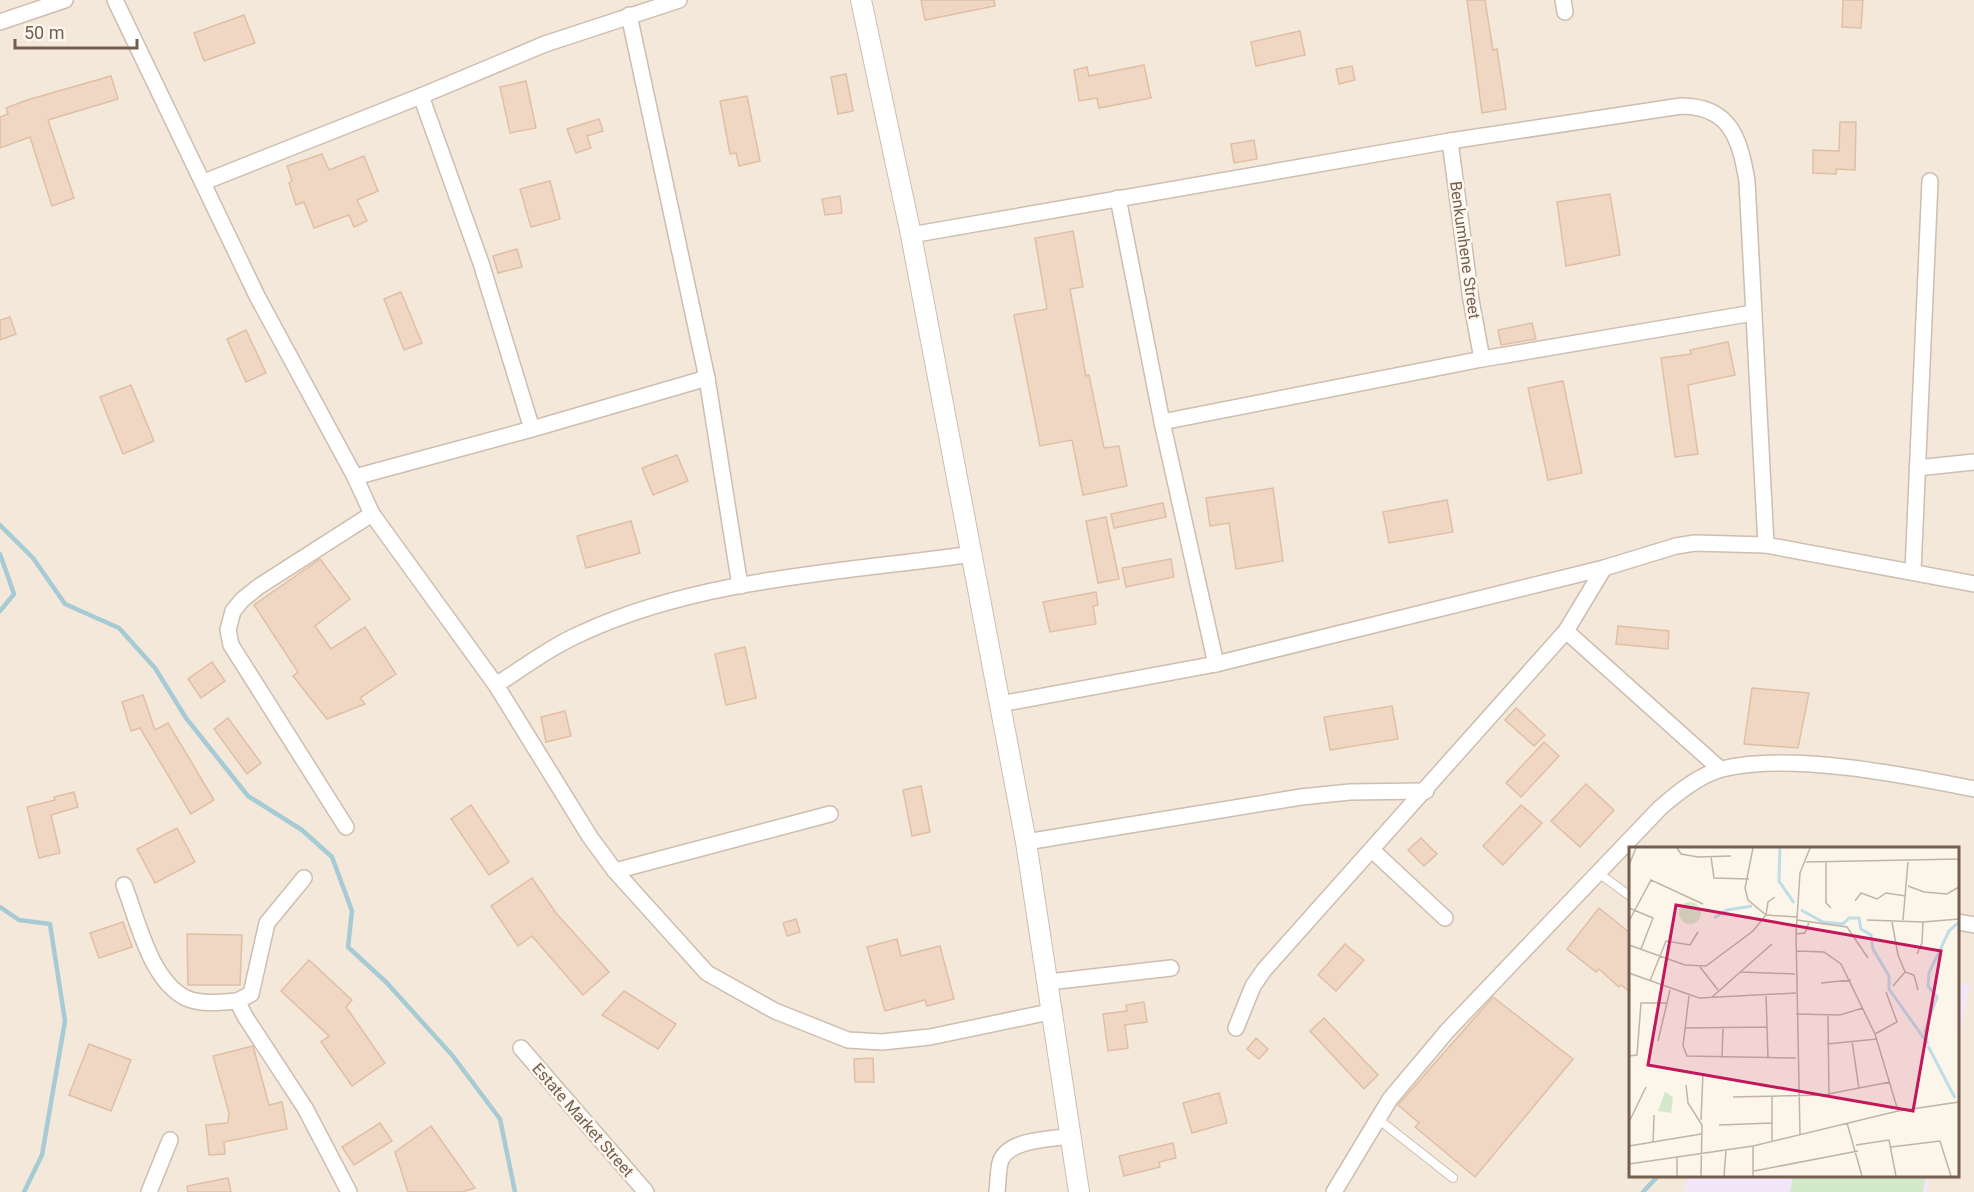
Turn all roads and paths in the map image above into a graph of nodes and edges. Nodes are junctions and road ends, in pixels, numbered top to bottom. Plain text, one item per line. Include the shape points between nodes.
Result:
1 (66, 0) edge
2 (115, 0) edge
3 (679, 0) edge
4 (861, 0) edge
5 (629, 15) junction
6 (0, 22) edge
7 (421, 96) junction
8 (1450, 141) junction
9 (1930, 181) dead end
10 (204, 182) junction
11 (1119, 198) junction
12 (912, 235) junction
13 (1753, 313) junction
14 (1482, 359) junction
15 (707, 378) junction
16 (1162, 422) junction
17 (532, 429) junction
18 (1974, 462) edge
19 (1917, 468) junction
20 (355, 477) junction
21 (372, 514) junction
22 (1766, 545) junction
23 (973, 554) junction
24 (1604, 568) junction
25 (1913, 571) junction
26 (1974, 584) edge
27 (740, 586) junction
28 (1566, 631) junction
29 (1216, 664) junction
30 (496, 685) junction
31 (1000, 704) junction
32 (1720, 769) junction
33 (1974, 789) edge
34 (1426, 791) junction
35 (830, 814) dead end
36 (345, 827) dead end
37 (1026, 842) junction
38 (1372, 850) junction
39 (615, 871) junction
40 (1598, 872) junction
41 (304, 878) dead end
42 (124, 885) dead end
43 (1629, 895) edge
44 (1445, 918) dead end
45 (1959, 922) edge
46 (1974, 925) edge
47 (1171, 968) dead end
48 (1049, 982) junction
49 (237, 1001) junction
50 (1054, 1011) junction
51 (1236, 1028) dead end
52 (521, 1048) dead end
53 (1378, 1119) junction
54 (1072, 1136) junction
55 (170, 1140) dead end
56 (1454, 1178) dead end
57 (149, 1192) edge
58 (349, 1192) edge
59 (646, 1192) edge
60 (997, 1192) edge
61 (1079, 1192) edge
62 (1334, 1192) edge

1 - 6 street
2 - 10 street
3 - 5 street
4 - 12 street
5 - 7 street via 545,44
5 - 15 street
7 - 10 street
7 - 17 street via 481,263
8 - 11 street
8 - 13 street via 1681,106 1706,111 1726,123 1738,138 1742,152 1747,181
8 - 14 street, Benkumhene Street
9 - 19 street
10 - 20 street via 257,296
11 - 12 street
11 - 16 street
12 - 23 street
13 - 14 street
13 - 22 street
14 - 16 street
15 - 17 street
15 - 27 street
16 - 29 street
17 - 20 street
18 - 19 street
19 - 25 street
20 - 21 street
21 - 30 street
21 - 36 street via 258,587 233,611 228,630 231,645
22 - 24 street via 1695,543
22 - 25 street
23 - 27 street
23 - 31 street
24 - 28 street
24 - 29 street
25 - 26 street
27 - 30 street via 654,605 602,625 580,634
28 - 32 street
28 - 34 street
29 - 31 street
30 - 39 street
31 - 37 street
32 - 33 street via 1752,764 1838,767
32 - 40 street via 1681,790
34 - 37 street via 1301,797
34 - 38 street
35 - 39 street
37 - 48 street
38 - 44 street
38 - 51 street via 1264,970
39 - 50 street via 707,973 775,1011 848,1040 882,1042 930,1037
40 - 43 lane
40 - 53 street via 1448,1030
41 - 49 street via 267,923 251,994
42 - 49 street via 157,970 169,987 188,999
45 - 46 street
47 - 48 street
48 - 50 street
49 - 58 street via 305,1108
50 - 54 street
52 - 59 street, Estate Market Street
53 - 56 lane
53 - 62 street
54 - 60 street via 1008,1150 1000,1162
54 - 61 street
55 - 57 street

